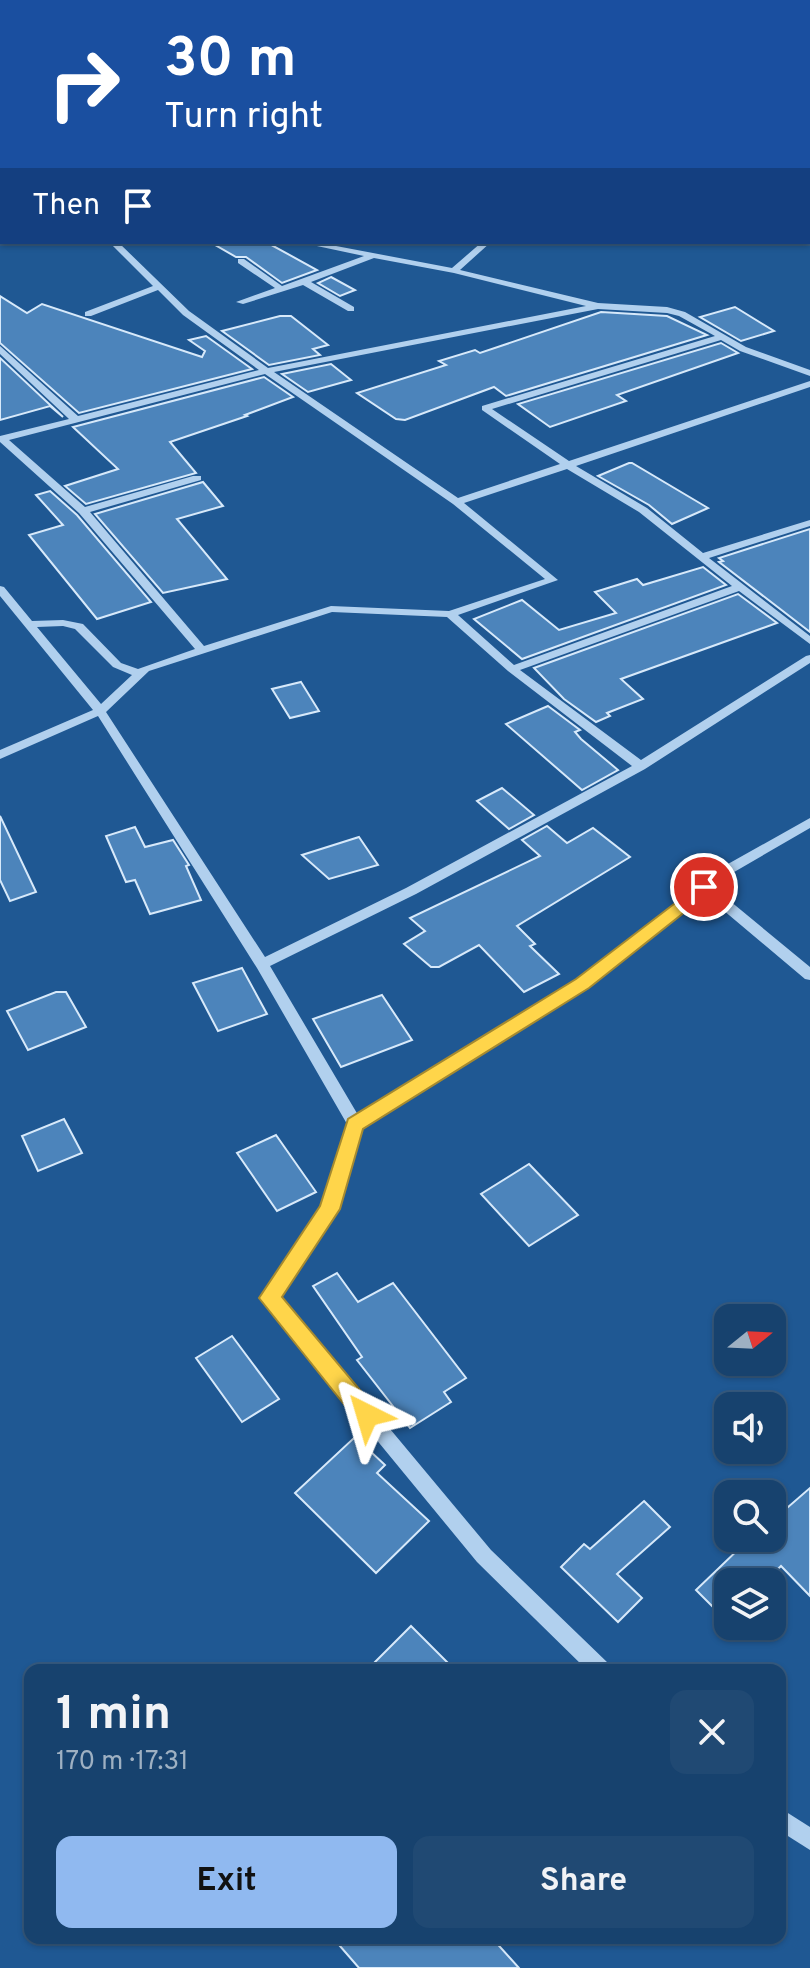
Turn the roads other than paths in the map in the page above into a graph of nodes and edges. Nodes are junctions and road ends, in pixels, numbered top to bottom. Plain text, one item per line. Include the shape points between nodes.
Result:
1 (115, 244) edge
2 (312, 244) edge
3 (485, 244) edge
4 (372, 256) junction
5 (241, 261) dead end
6 (454, 271) junction
7 (304, 282) junction
8 (158, 287) junction
9 (281, 289) junction
10 (240, 302) dead end
11 (598, 306) junction
12 (351, 309) dead end
13 (88, 314) dead end
14 (722, 337) junction
15 (0, 349) edge
16 (267, 371) junction
17 (810, 373) edge
18 (810, 384) edge
19 (76, 420) junction
20 (1, 439) edge
21 (568, 465) junction
22 (197, 478) dead end
23 (457, 502) junction
24 (83, 511) junction
25 (810, 523) edge
26 (701, 557) junction
27 (740, 587) junction
28 (0, 589) edge
29 (450, 614) junction
30 (28, 624) junction
31 (810, 641) edge
32 (202, 651) junction
33 (810, 658) edge
34 (512, 669) junction
35 (141, 674) junction
36 (100, 711) junction
37 (0, 755) edge
38 (641, 766) junction
39 (810, 822) edge
40 (704, 887) junction
41 (262, 964) junction
42 (810, 975) edge
43 (355, 1124) junction
44 (595, 1664) edge
45 (786, 1822) edge
46 (810, 1840) edge

1 - 8 street
2 - 4 street
3 - 6 street
4 - 6 street
4 - 7 street
5 - 9 street
6 - 11 street
7 - 9 street
7 - 12 street
8 - 13 street
8 - 16 street
9 - 10 street
11 - 14 street via 667,310
11 - 16 street
14 - 17 street
14 - 21 street via 485,408
15 - 19 street
16 - 19 street
16 - 23 street
18 - 21 street
19 - 20 street
20 - 24 street
21 - 23 street
21 - 26 street via 643,510
22 - 24 street
23 - 29 street via 553,580
24 - 32 street
25 - 26 street
26 - 27 street
27 - 31 street
27 - 34 street
28 - 30 street
29 - 32 street via 331,609
29 - 34 street
30 - 35 street via 79,626 117,665
30 - 36 street
32 - 35 street
33 - 38 street
34 - 38 street
35 - 36 street
36 - 37 street
36 - 41 street
38 - 41 street via 411,891
39 - 40 street
40 - 42 street
40 - 43 street via 583,983
41 - 43 street
43 - 44 street via 330,1209 270,1298 484,1556
45 - 46 street

